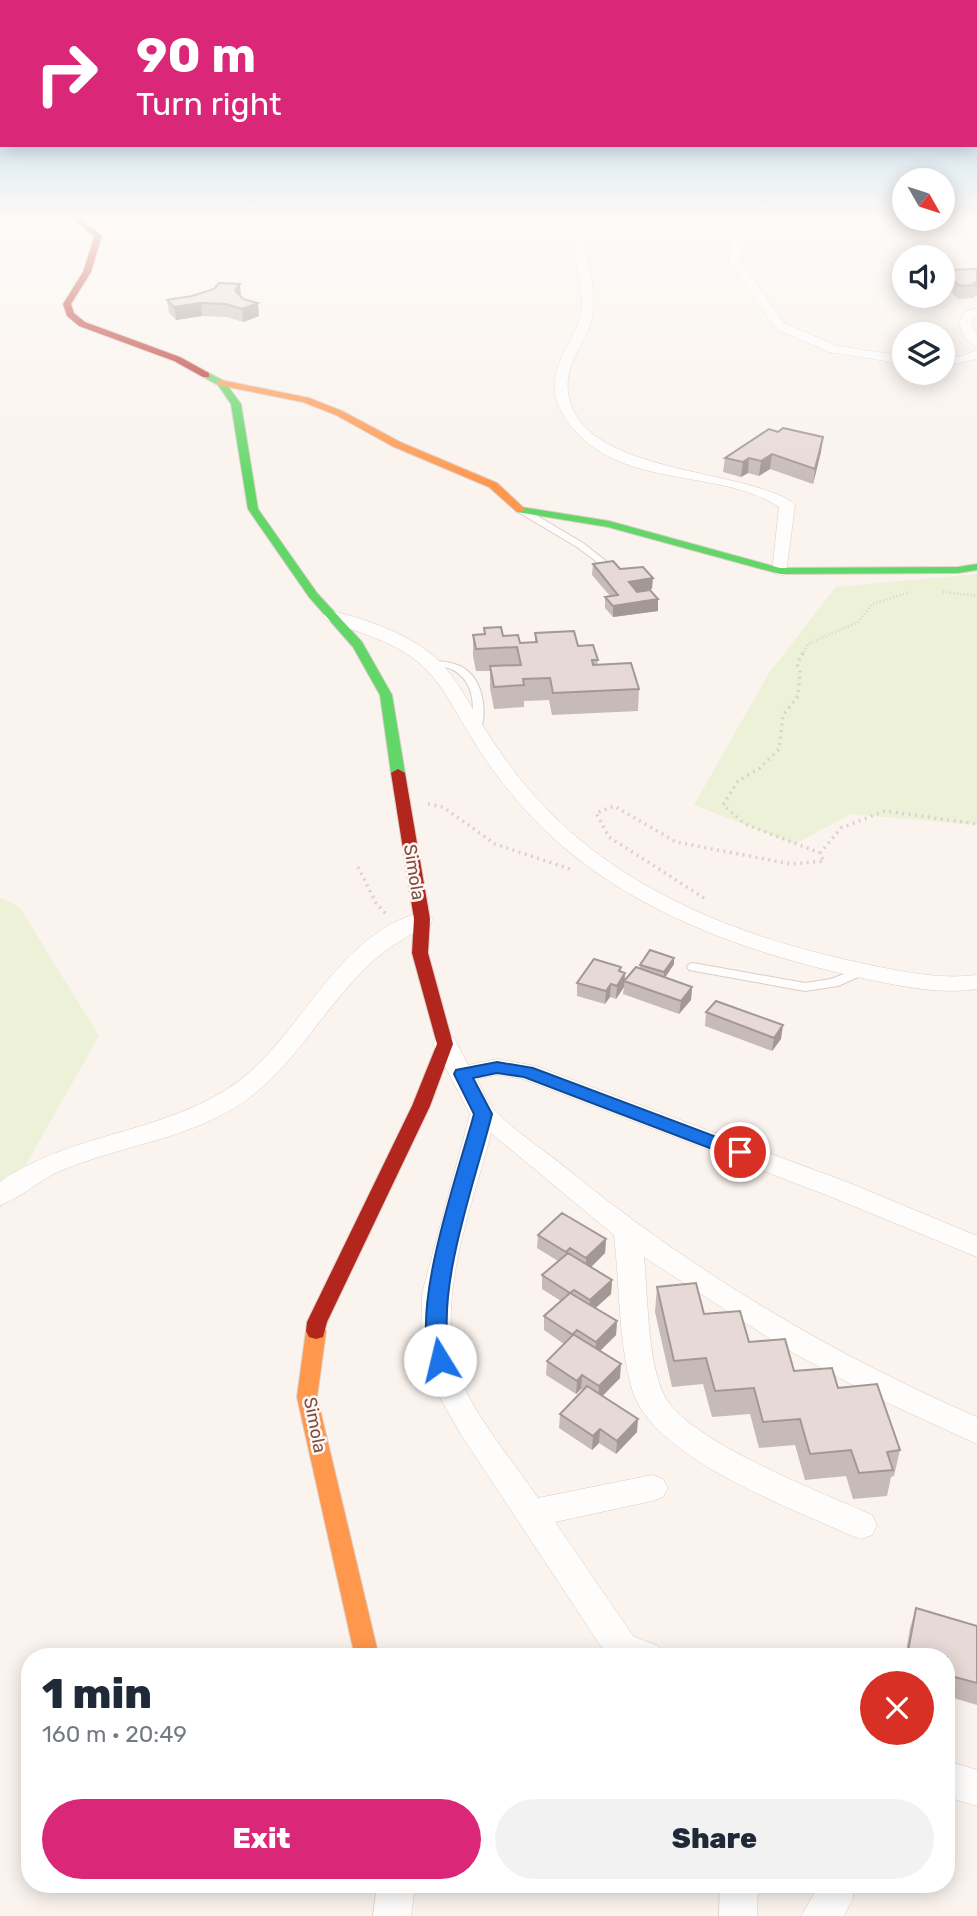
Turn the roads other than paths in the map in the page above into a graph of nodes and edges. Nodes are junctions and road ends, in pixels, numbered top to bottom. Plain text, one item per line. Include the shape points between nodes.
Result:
1 (68, 306) edge
2 (587, 306) edge
3 (766, 306) edge
4 (977, 312) edge
5 (977, 344) edge
6 (977, 354) edge
7 (892, 358) edge
8 (955, 361) edge
9 (221, 383) junction
10 (521, 510) junction
11 (977, 567) edge
12 (612, 569) edge
13 (779, 571) junction
14 (331, 616) junction
15 (411, 923) junction
16 (693, 967) dead end
17 (861, 971) junction
18 (977, 982) edge
19 (445, 1044) junction
20 (463, 1074) junction
21 (483, 1114) junction
22 (0, 1195) edge
23 (627, 1230) junction
24 (977, 1247) edge
25 (977, 1431) edge
26 (652, 1488) dead end
27 (530, 1513) junction
28 (861, 1525) dead end
29 (365, 1648) edge
30 (627, 1648) edge
31 (955, 1781) edge
32 (977, 1788) edge
33 (395, 1893) edge
34 (738, 1893) edge
35 (834, 1893) edge
36 (392, 1916) edge
37 (738, 1916) edge
38 (820, 1916) edge

1 - 9 street via 82,324 177,359
2 - 13 street via 562,368 559,392 576,426 602,446 642,465 758,489 787,505
3 - 7 street via 780,326 834,349
4 - 5 street via 965,322
6 - 8 street
9 - 10 street via 306,400 339,413 396,444 494,485
9 - 14 street, Simola via 236,404 253,509
10 - 12 lane
10 - 13 street via 609,524
11 - 13 street
14 - 15 street, Simola via 358,645 386,695
14 - 17 street via 399,643 432,664 490,753 549,823 632,886 702,922
15 - 19 street, Simola
15 - 22 street via 357,961 255,1082 221,1105 157,1132 41,1169
16 - 17 lane via 805,987 834,983
17 - 18 street via 932,984
19 - 20 street
19 - 29 street, Simola via 421,1106 317,1322 307,1397
20 - 21 street
20 - 24 street via 497,1067 527,1072 843,1191
21 - 23 street
21 - 27 street via 436,1294 435,1338 446,1382
23 - 25 street via 785,1332 913,1404
23 - 28 street via 644,1370 653,1404 671,1427 709,1451
26 - 27 street
27 - 30 street
31 - 32 street
33 - 36 street
34 - 37 street
35 - 38 street

